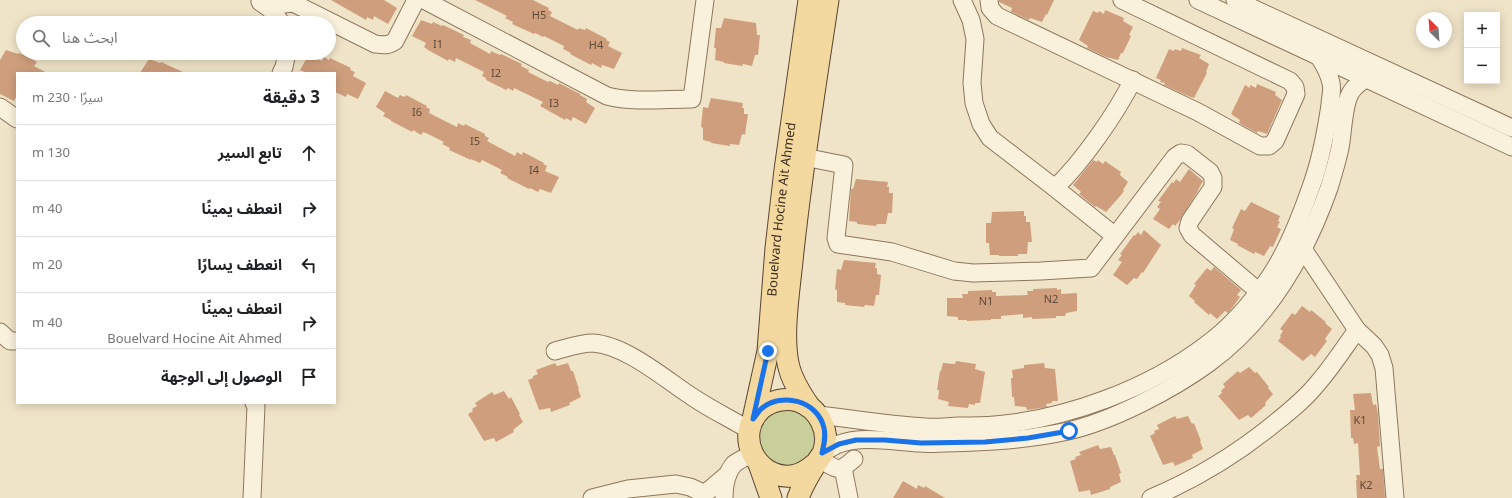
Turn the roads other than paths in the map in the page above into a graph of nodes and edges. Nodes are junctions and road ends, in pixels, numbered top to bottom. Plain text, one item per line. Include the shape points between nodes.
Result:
1 (416, 0) edge
2 (424, 0) edge
3 (705, 0) edge
4 (809, 0) edge
5 (828, 0) edge
6 (962, 0) edge
7 (989, 0) edge
8 (1122, 0) edge
9 (1198, 0) edge
10 (1235, 0) edge
11 (261, 3) edge
12 (277, 16) edge
13 (319, 16) edge
14 (336, 24) edge
15 (1319, 57) junction
16 (285, 60) edge
17 (281, 72) edge
18 (1366, 78) junction
19 (1133, 80) junction
20 (0, 107) edge
21 (16, 118) edge
22 (1512, 128) edge
23 (1512, 146) edge
24 (804, 157) junction
25 (1054, 188) junction
26 (1115, 236) junction
27 (1303, 249) junction
28 (1258, 291) junction
29 (1357, 330) junction
30 (0, 332) edge
31 (16, 341) edge
32 (555, 352) dead end
33 (255, 404) edge
34 (814, 411) junction
35 (751, 424) junction
36 (819, 458) junction
37 (755, 459) junction
38 (728, 474) junction
39 (252, 498) edge
40 (592, 498) edge
41 (724, 498) edge
42 (771, 498) edge
43 (798, 498) edge
44 (849, 498) edge
45 (1151, 498) edge
46 (1395, 498) edge

1 - 14 street via 395,41 385,46 375,44
2 - 3 street via 607,96 637,100 692,99
4 - 35 main road, Bouelvard Hocine Ait Ahmed via 785,170 768,351
5 - 24 main road
6 - 25 street via 971,20 975,39 972,83 974,103 981,124 990,138
7 - 19 street via 990,8 997,16
8 - 19 street via 1290,82 1295,87 1296,94 1275,141 1269,146 1260,146
9 - 15 street
10 - 22 street
11 - 12 street
11 - 13 street via 293,3
15 - 18 street
15 - 28 street via 1328,70 1332,86 1327,128 1317,169 1304,209 1288,244
16 - 17 street
18 - 23 street
18 - 27 street via 1349,94 1340,148 1329,187
19 - 25 street via 1123,100 1096,137 1066,177
20 - 21 street
24 - 26 street via 844,165 836,238 838,244 892,252 954,271 1041,272 1091,268
24 - 34 main road via 786,344 788,364 794,383
25 - 26 street
26 - 28 street via 1175,157 1181,153 1187,154 1210,172 1213,178 1213,187 1188,228 1192,235
27 - 29 street
27 - 36 street via 1289,276 1266,309 1240,337 1208,363 1170,388 1128,409 1069,431 1028,438 945,443 856,440 839,444
28 - 34 street via 1228,326 1207,345 1171,369 1091,405 1042,418 995,425 926,427 879,423
29 - 45 street via 1318,384 1250,444 1213,468
29 - 46 street via 1374,346 1384,368
30 - 31 street via 10,341
32 - 35 street via 594,343 617,349 695,399
33 - 39 street
34 - 35 main road via 797,401 772,402 761,409
34 - 36 main road via 824,427 826,440
35 - 37 main road via 748,442
36 - 37 main road via 805,472 793,476 780,476 768,472
36 - 43 main road
36 - 44 street via 837,469 849,463
37 - 38 street via 735,464
37 - 42 main road
38 - 40 street via 703,493 676,484 628,489
38 - 41 street

